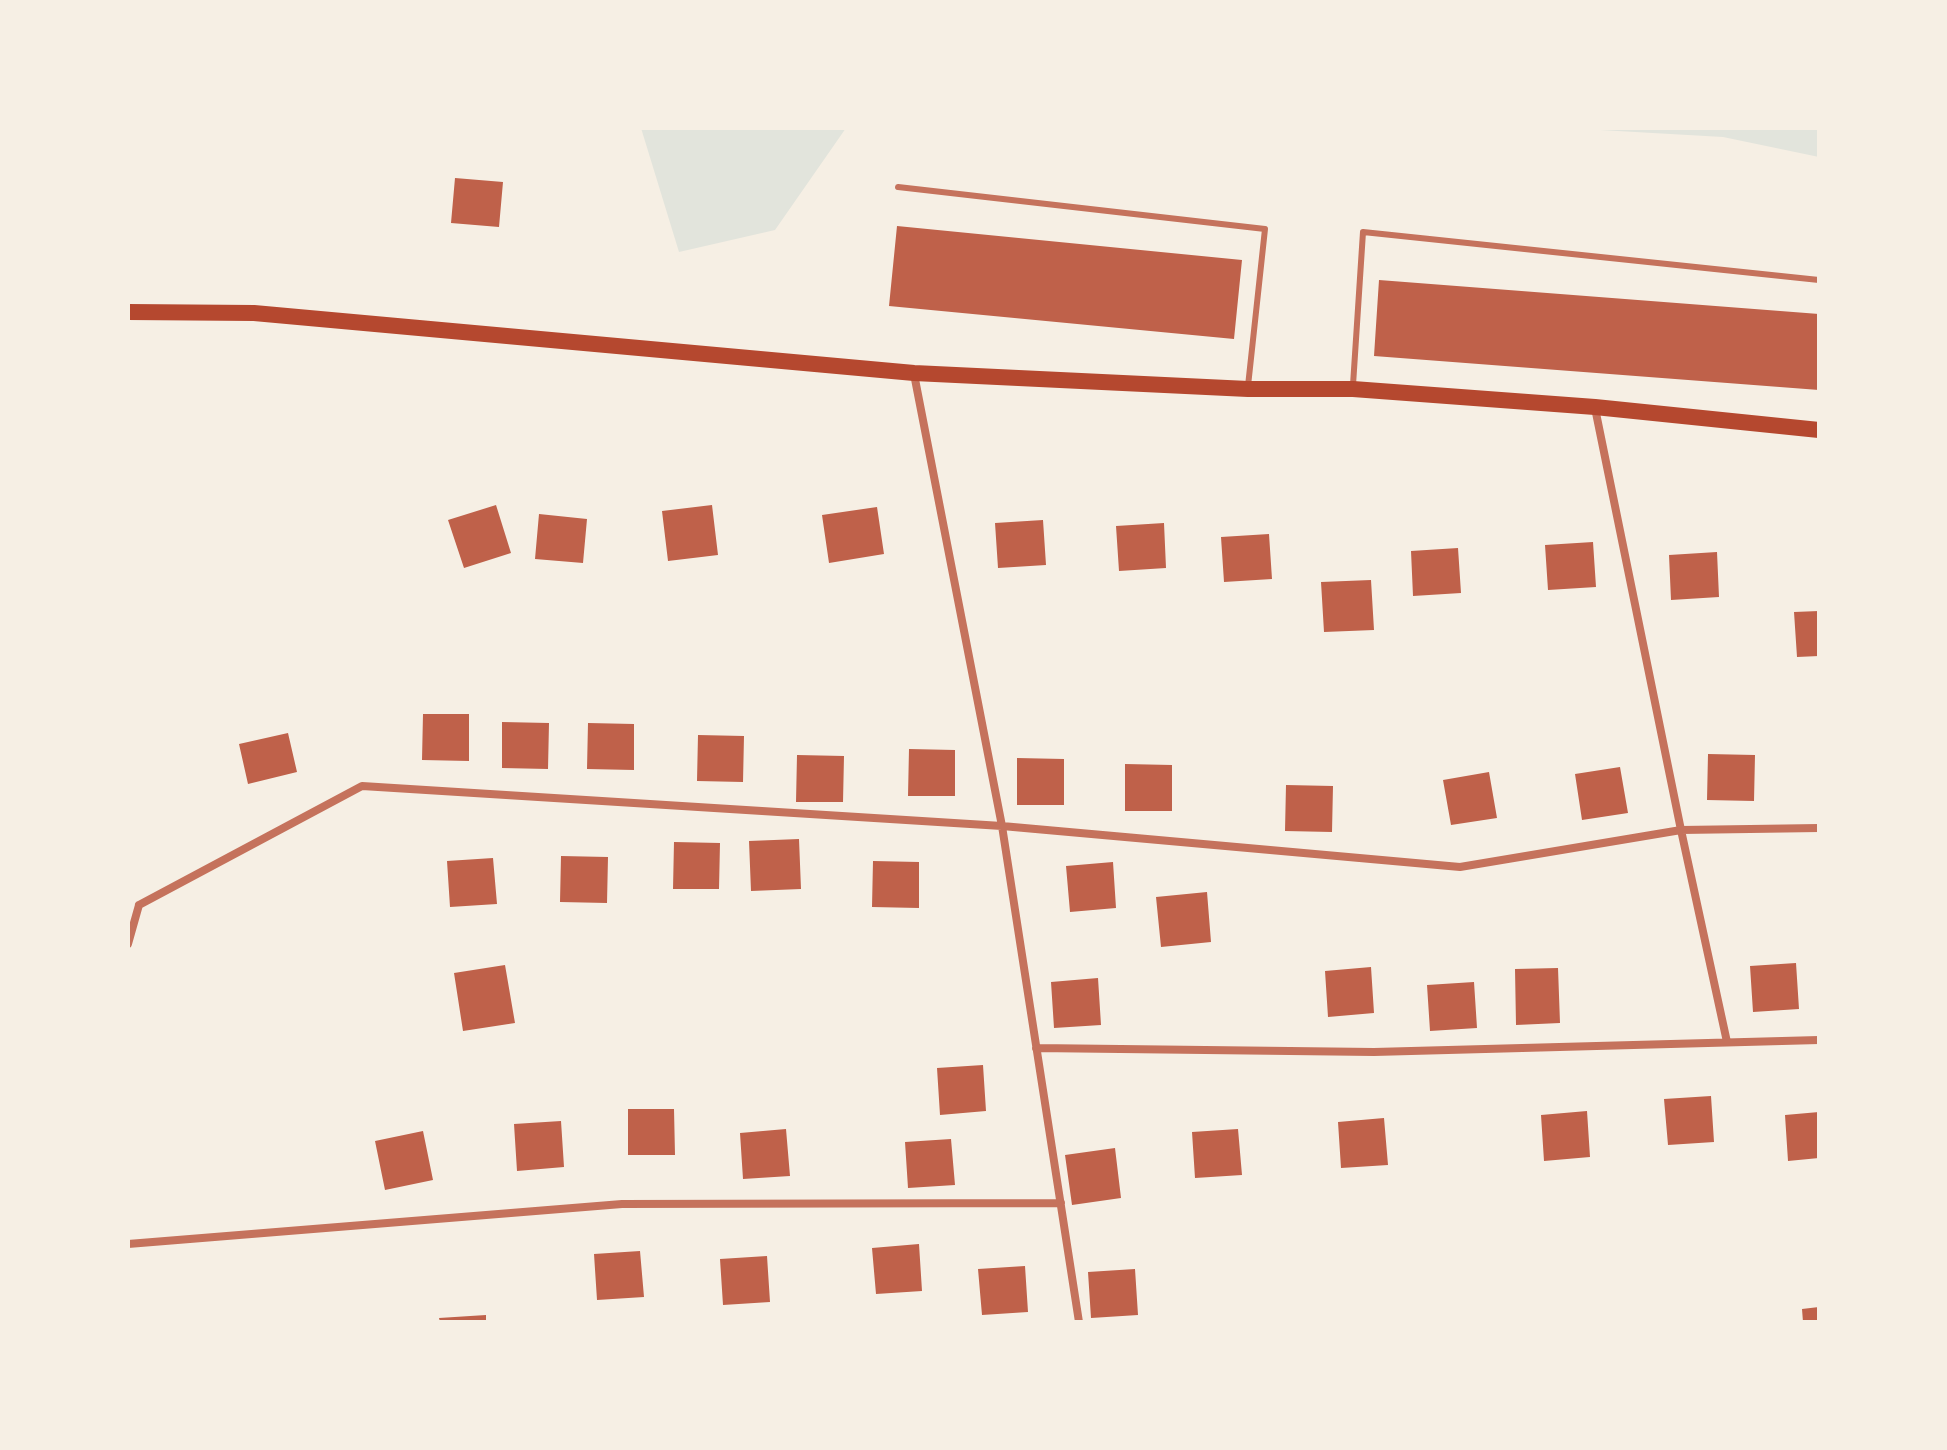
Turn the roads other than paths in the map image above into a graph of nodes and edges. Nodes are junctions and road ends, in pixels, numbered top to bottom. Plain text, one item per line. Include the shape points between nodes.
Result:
1 (898, 187) dead end
2 (1819, 280) edge
3 (128, 312) edge
4 (914, 373) junction
5 (1248, 389) junction
6 (1353, 389) junction
7 (1595, 407) junction
8 (1819, 430) edge
9 (1002, 826) junction
10 (1819, 828) edge
11 (1681, 830) junction
12 (128, 904) edge
13 (139, 905) junction
14 (128, 944) edge
15 (1819, 1040) edge
16 (1727, 1042) junction
17 (1036, 1048) junction
18 (1061, 1203) junction
19 (128, 1244) edge
20 (1079, 1322) edge

1 - 5 lane via 1265,229
2 - 6 lane via 1363,232
3 - 4 main road via 254,313
4 - 5 main road
4 - 9 street
5 - 6 main road
6 - 7 main road
7 - 8 main road
7 - 11 street
9 - 11 street via 1460,867
9 - 13 street via 362,786
9 - 17 street
10 - 11 street
11 - 16 street
12 - 13 street
13 - 14 street
15 - 16 street
16 - 17 street via 1374,1052
17 - 18 street
18 - 19 street via 622,1204
18 - 20 street

